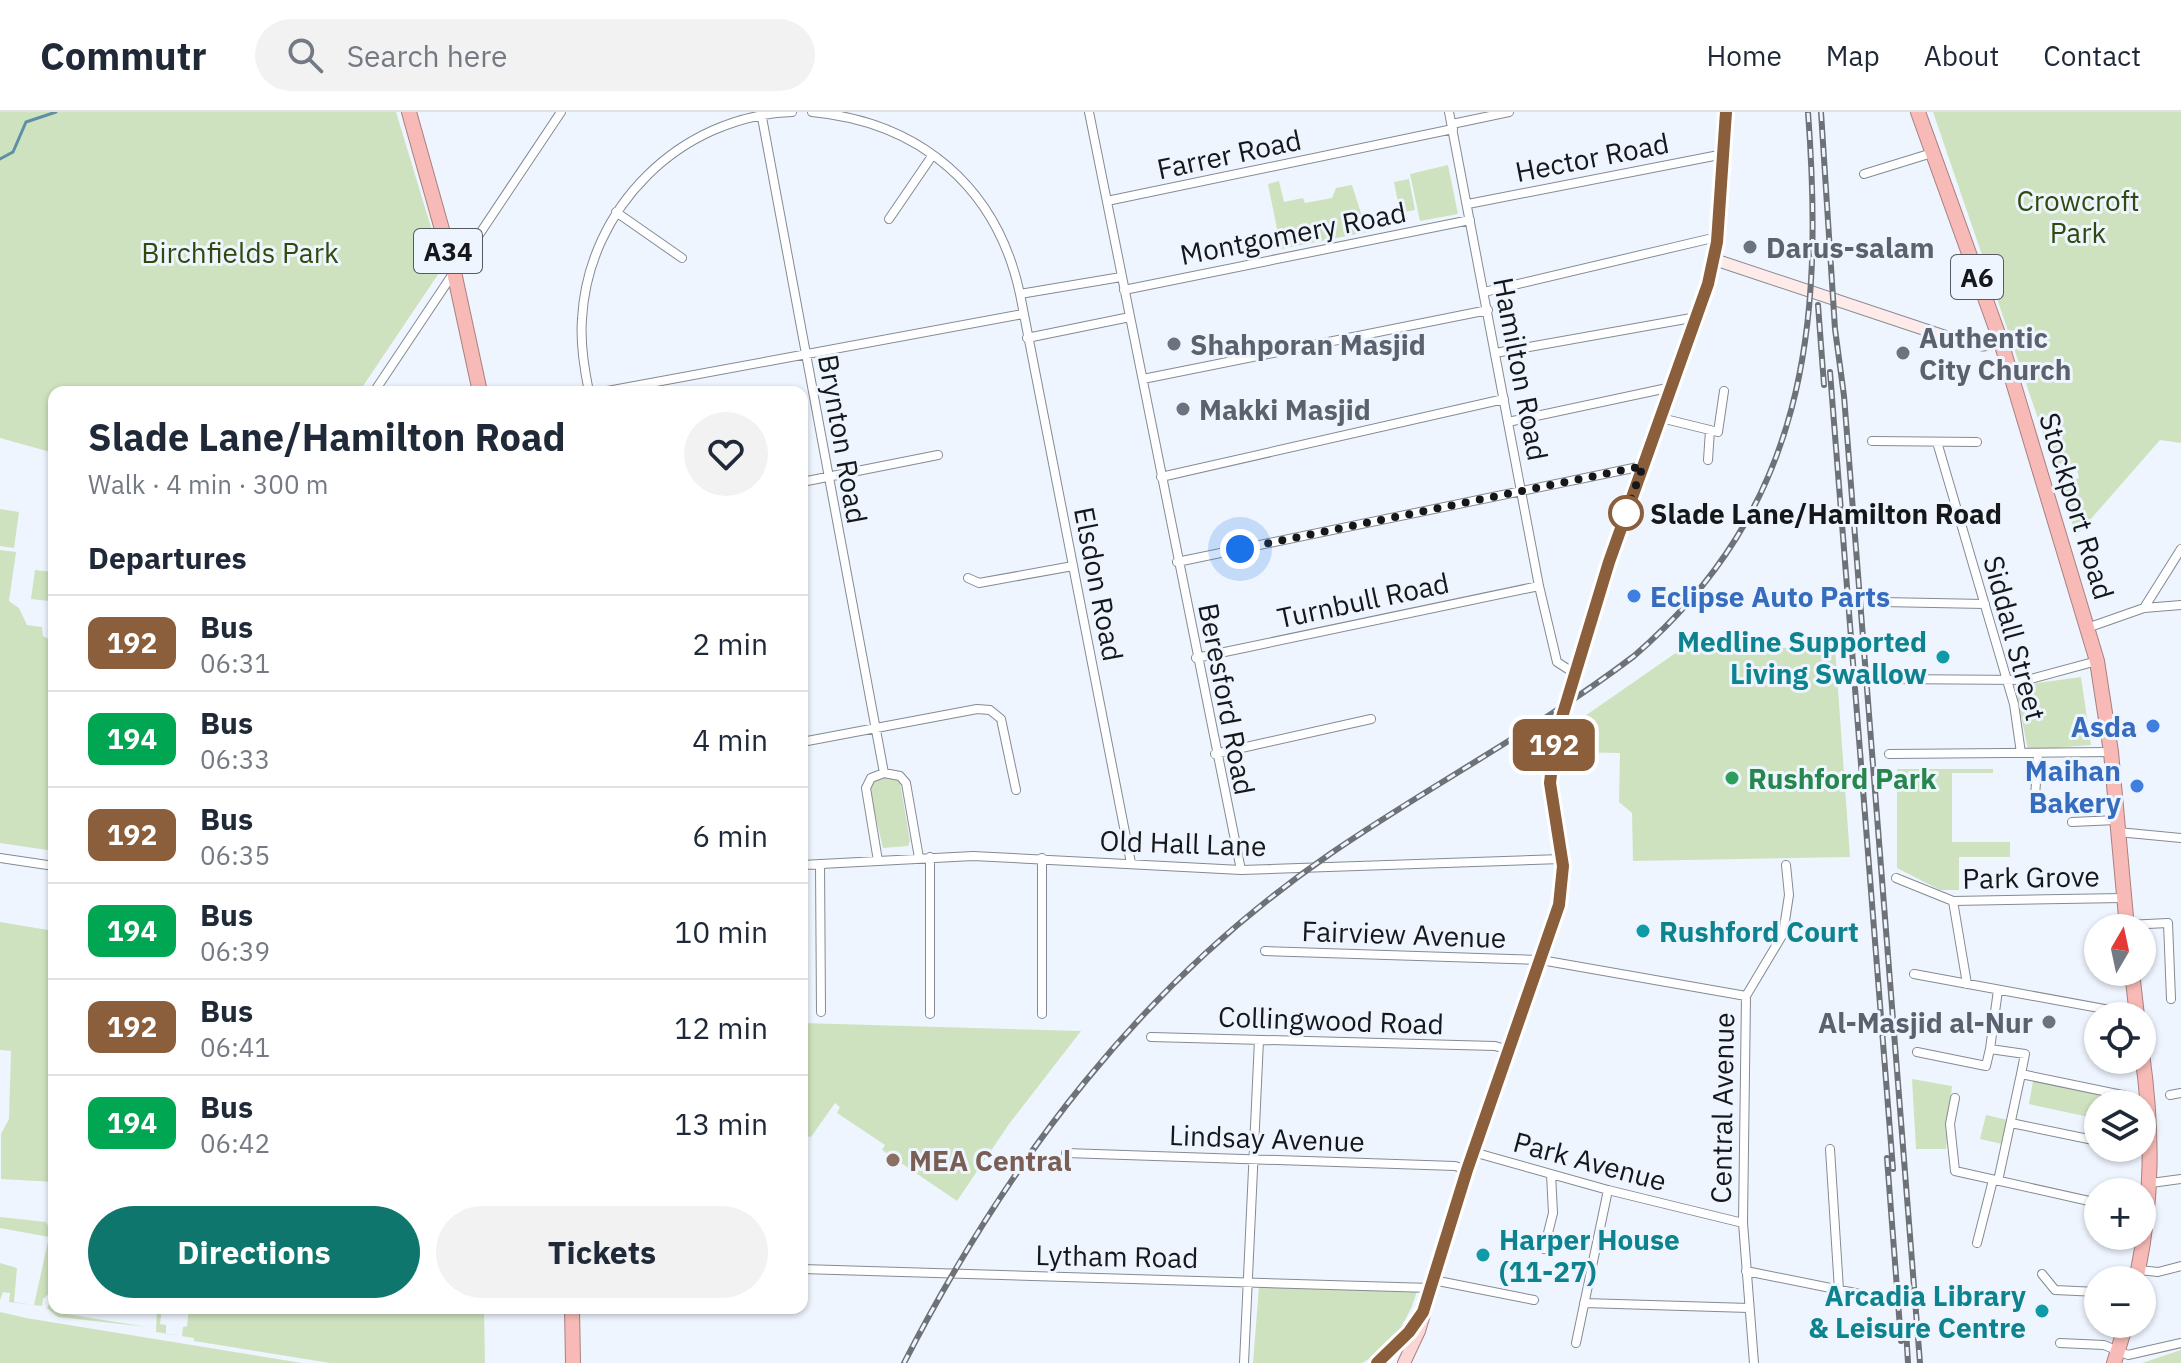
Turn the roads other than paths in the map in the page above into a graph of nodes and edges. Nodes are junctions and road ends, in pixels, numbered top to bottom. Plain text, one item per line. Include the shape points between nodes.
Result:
1 (409, 112) edge
2 (561, 112) edge
3 (792, 112) edge
4 (812, 112) edge
5 (1089, 112) edge
6 (1449, 112) edge
7 (1509, 112) edge
8 (1726, 112) edge
9 (1918, 112) edge
10 (761, 114) edge
11 (1452, 127) junction
12 (1932, 153) junction
13 (1724, 154) junction
14 (932, 156) junction
15 (1864, 174) dead end
16 (1107, 201) junction
17 (1468, 204) junction
18 (616, 212) junction
19 (889, 219) dead end
20 (1470, 220) junction
21 (1717, 237) junction
22 (682, 258) dead end
23 (1713, 259) junction
24 (454, 272) junction
25 (1121, 277) junction
26 (1124, 290) junction
27 (1484, 292) junction
28 (1020, 294) junction
29 (1488, 310) junction
30 (1023, 314) junction
31 (1130, 317) junction
32 (1697, 317) junction
33 (1027, 338) junction
34 (2001, 342) junction
35 (1495, 353) junction
36 (805, 356) junction
37 (1143, 379) junction
38 (378, 386) edge
39 (479, 386) edge
40 (588, 386) edge
41 (636, 386) edge
42 (1672, 387) junction
43 (1724, 391) dead end
44 (1504, 399) junction
45 (1661, 418) junction
46 (1508, 422) junction
47 (1710, 430) junction
48 (1872, 441) dead end
49 (1937, 442) junction
50 (1977, 442) dead end
51 (938, 455) dead end
52 (1708, 460) dead end
53 (1643, 466) junction
54 (828, 477) junction
55 (1161, 477) junction
56 (808, 481) edge
57 (1521, 489) junction
58 (2181, 549) edge
59 (1177, 562) junction
60 (1073, 566) junction
61 (968, 578) dead end
62 (1539, 586) junction
63 (1882, 602) dead end
64 (1985, 604) junction
65 (2181, 605) edge
66 (2144, 608) junction
67 (2087, 628) junction
68 (1196, 658) junction
69 (2097, 661) junction
70 (1574, 673) junction
71 (1885, 679) dead end
72 (2007, 680) junction
73 (1371, 719) dead end
74 (875, 728) junction
75 (808, 741) edge
76 (2111, 752) junction
77 (2021, 753) junction
78 (2038, 753) junction
79 (1215, 754) junction
80 (1889, 754) dead end
81 (884, 773) junction
82 (1016, 790) dead end
83 (2034, 811) dead end
84 (2072, 822) dead end
85 (2116, 826) junction
86 (2181, 838) edge
87 (930, 857) junction
88 (0, 858) edge
89 (919, 858) junction
90 (1042, 858) junction
91 (1562, 859) junction
92 (878, 861) junction
93 (1131, 863) junction
94 (820, 864) junction
95 (48, 865) edge
96 (808, 865) edge
97 (1786, 865) dead end
98 (1241, 870) junction
99 (1896, 878) dead end
100 (2123, 898) junction
101 (1953, 901) junction
102 (2125, 914) edge
103 (2156, 924) edge
104 (1265, 951) dead end
105 (1541, 960) junction
106 (1914, 974) dead end
107 (1967, 984) junction
108 (1998, 990) junction
109 (1746, 996) junction
110 (2171, 999) dead end
111 (2084, 1006) edge
112 (821, 1012) dead end
113 (930, 1014) dead end
114 (1042, 1014) dead end
115 (1151, 1037) dead end
116 (1259, 1040) junction
117 (1990, 1049) junction
118 (1509, 1050) junction
119 (1917, 1052) dead end
120 (2021, 1074) junction
121 (2098, 1090) edge
122 (2181, 1093) edge
123 (2170, 1095) dead end
124 (1955, 1098) dead end
125 (2011, 1123) junction
126 (2084, 1138) edge
127 (1830, 1149) dead end
128 (1473, 1152) junction
129 (1066, 1153) dead end
130 (1253, 1160) junction
131 (1467, 1170) junction
132 (1551, 1174) junction
133 (2181, 1179) edge
134 (1996, 1181) junction
135 (2156, 1182) edge
136 (1608, 1190) junction
137 (2084, 1200) edge
138 (1743, 1223) junction
139 (1977, 1243) dead end
140 (1544, 1249) dead end
141 (2181, 1266) edge
142 (808, 1269) edge
143 (1746, 1271) junction
144 (2156, 1272) edge
145 (2042, 1274) dead end
146 (1249, 1281) junction
147 (1432, 1284) junction
148 (1839, 1290) junction
149 (2084, 1291) edge
150 (1880, 1298) dead end
151 (1534, 1300) dead end
152 (1584, 1303) junction
153 (1749, 1308) junction
154 (1423, 1312) junction
155 (572, 1314) edge
156 (2122, 1338) edge
157 (1576, 1343) dead end
158 (2060, 1343) dead end
159 (2181, 1343) edge
160 (2116, 1358) edge
161 (573, 1363) edge
162 (1244, 1363) edge
163 (1377, 1363) edge
164 (1404, 1363) edge
165 (1754, 1363) edge

1 - 24 highway, A34
2 - 24 street
3 - 10 street
4 - 14 street, Elsdon Road via 875,124
5 - 16 street, Beresford Road
6 - 11 street, Hamilton Road
7 - 11 street, Farrer Road
8 - 13 main road
9 - 12 highway, Stockport Road / A6
10 - 18 street via 681,147 648,173
10 - 36 street, Brynton Road
11 - 16 street, Farrer Road
11 - 17 street, Hamilton Road
12 - 15 street
12 - 34 highway, Stockport Road / A6
13 - 17 street, Hector Road
13 - 21 main road
14 - 19 street
14 - 28 street, Elsdon Road via 955,170 989,212 1015,268
16 - 25 street, Beresford Road
17 - 20 street, Hamilton Road
18 - 22 street
18 - 40 street via 598,245 586,289 581,333
20 - 26 street, Montgomery Road
20 - 27 street, Hamilton Road
21 - 23 main road
21 - 27 street
23 - 32 main road
23 - 34 street via 1956,340
24 - 38 street
24 - 39 highway, A34
25 - 26 street, Beresford Road
25 - 28 street
26 - 31 street, Beresford Road
27 - 29 street, Hamilton Road
28 - 30 street, Elsdon Road
29 - 35 street, Hamilton Road
29 - 37 street
30 - 33 street, Elsdon Road
30 - 36 street
31 - 33 street
31 - 37 street, Beresford Road
32 - 35 street
32 - 42 main road
33 - 60 street, Elsdon Road
34 - 67 highway, Stockport Road / A6
35 - 44 street, Hamilton Road
36 - 41 street
36 - 54 street, Brynton Road
37 - 55 street, Beresford Road
42 - 45 main road
42 - 46 street
43 - 47 street via 1718,432
44 - 46 street, Hamilton Road
44 - 55 street
45 - 47 street
45 - 53 main road
46 - 57 street, Hamilton Road
47 - 52 street
48 - 49 street
49 - 50 street
49 - 64 street, Siddall Street
51 - 54 street
53 - 57 street
53 - 70 main road
54 - 56 street
54 - 74 street, Brynton Road
55 - 59 street, Beresford Road
57 - 59 street
57 - 62 street, Hamilton Road
58 - 66 street
59 - 68 street, Beresford Road
60 - 61 street via 979,583
60 - 93 street, Elsdon Road
62 - 68 street, Turnbull Road
62 - 70 street, Hamilton Road via 1557,662
63 - 64 street
64 - 72 street, Siddall Street
65 - 66 street
66 - 67 street
67 - 69 highway, Stockport Road / A6
68 - 79 street, Beresford Road
69 - 72 street via 2027,680
69 - 76 highway, Stockport Road / A6
70 - 91 main road via 1550,771
71 - 72 street
72 - 77 street, Siddall Street
73 - 79 street
74 - 75 street
74 - 81 street, Brynton Road
74 - 82 street via 990,710 1001,719 1008,776
76 - 78 street
76 - 85 highway, Stockport Road / A6
77 - 78 street
77 - 80 street
78 - 83 street
79 - 98 street, Beresford Road
81 - 89 street via 906,783
81 - 92 street via 871,778 866,788
84 - 85 street
85 - 86 street
85 - 100 highway, Stockport Road / A6
87 - 89 street, Old Hall Lane
87 - 90 street, Old Hall Lane
87 - 113 street
88 - 95 street
89 - 92 street, Old Hall Lane
90 - 93 street, Old Hall Lane
90 - 114 street
91 - 98 street, Old Hall Lane
91 - 105 main road via 1562,895
92 - 94 street, Old Hall Lane
93 - 98 street, Old Hall Lane
94 - 96 street, Old Hall Lane
94 - 112 street
97 - 109 street, Central Avenue via 1789,895 1783,934
99 - 101 street, Park Grove
100 - 101 street, Park Grove
100 - 102 highway, Stockport Road / A6
101 - 107 street
103 - 110 street via 2168,923
104 - 105 street, Fairview Avenue
105 - 109 street, Fairview Avenue
105 - 118 main road
106 - 107 street
107 - 108 street
108 - 111 street
108 - 117 street
109 - 138 street, Central Avenue
115 - 116 street, Collingwood Road
116 - 118 street, Collingwood Road
116 - 130 street
117 - 119 street via 1986,1066
117 - 120 street via 2025,1054
118 - 128 main road
120 - 121 street
120 - 125 street
122 - 123 street
124 - 134 street via 1950,1124 1955,1171
125 - 126 street
125 - 134 street
127 - 148 street
128 - 131 main road
128 - 132 street, Park Avenue
129 - 130 street, Lindsay Avenue
130 - 131 street, Lindsay Avenue
130 - 146 street
131 - 147 main road
132 - 136 street, Park Avenue
132 - 140 street via 1553,1213
133 - 135 street
134 - 137 street
134 - 139 street
136 - 138 street, Park Avenue
136 - 152 street
138 - 143 street, Central Avenue
141 - 144 street
142 - 146 street, Lytham Road
143 - 148 street
143 - 153 street, Central Avenue
145 - 149 street via 2055,1290
146 - 147 street, Lytham Road
146 - 162 street
147 - 151 street, Lytham Road
147 - 154 main road
148 - 150 street
152 - 153 street
152 - 157 street
153 - 165 street, Central Avenue
154 - 163 main road
154 - 164 main road
155 - 161 highway
156 - 160 highway
158 - 160 street via 2104,1345
159 - 160 street

